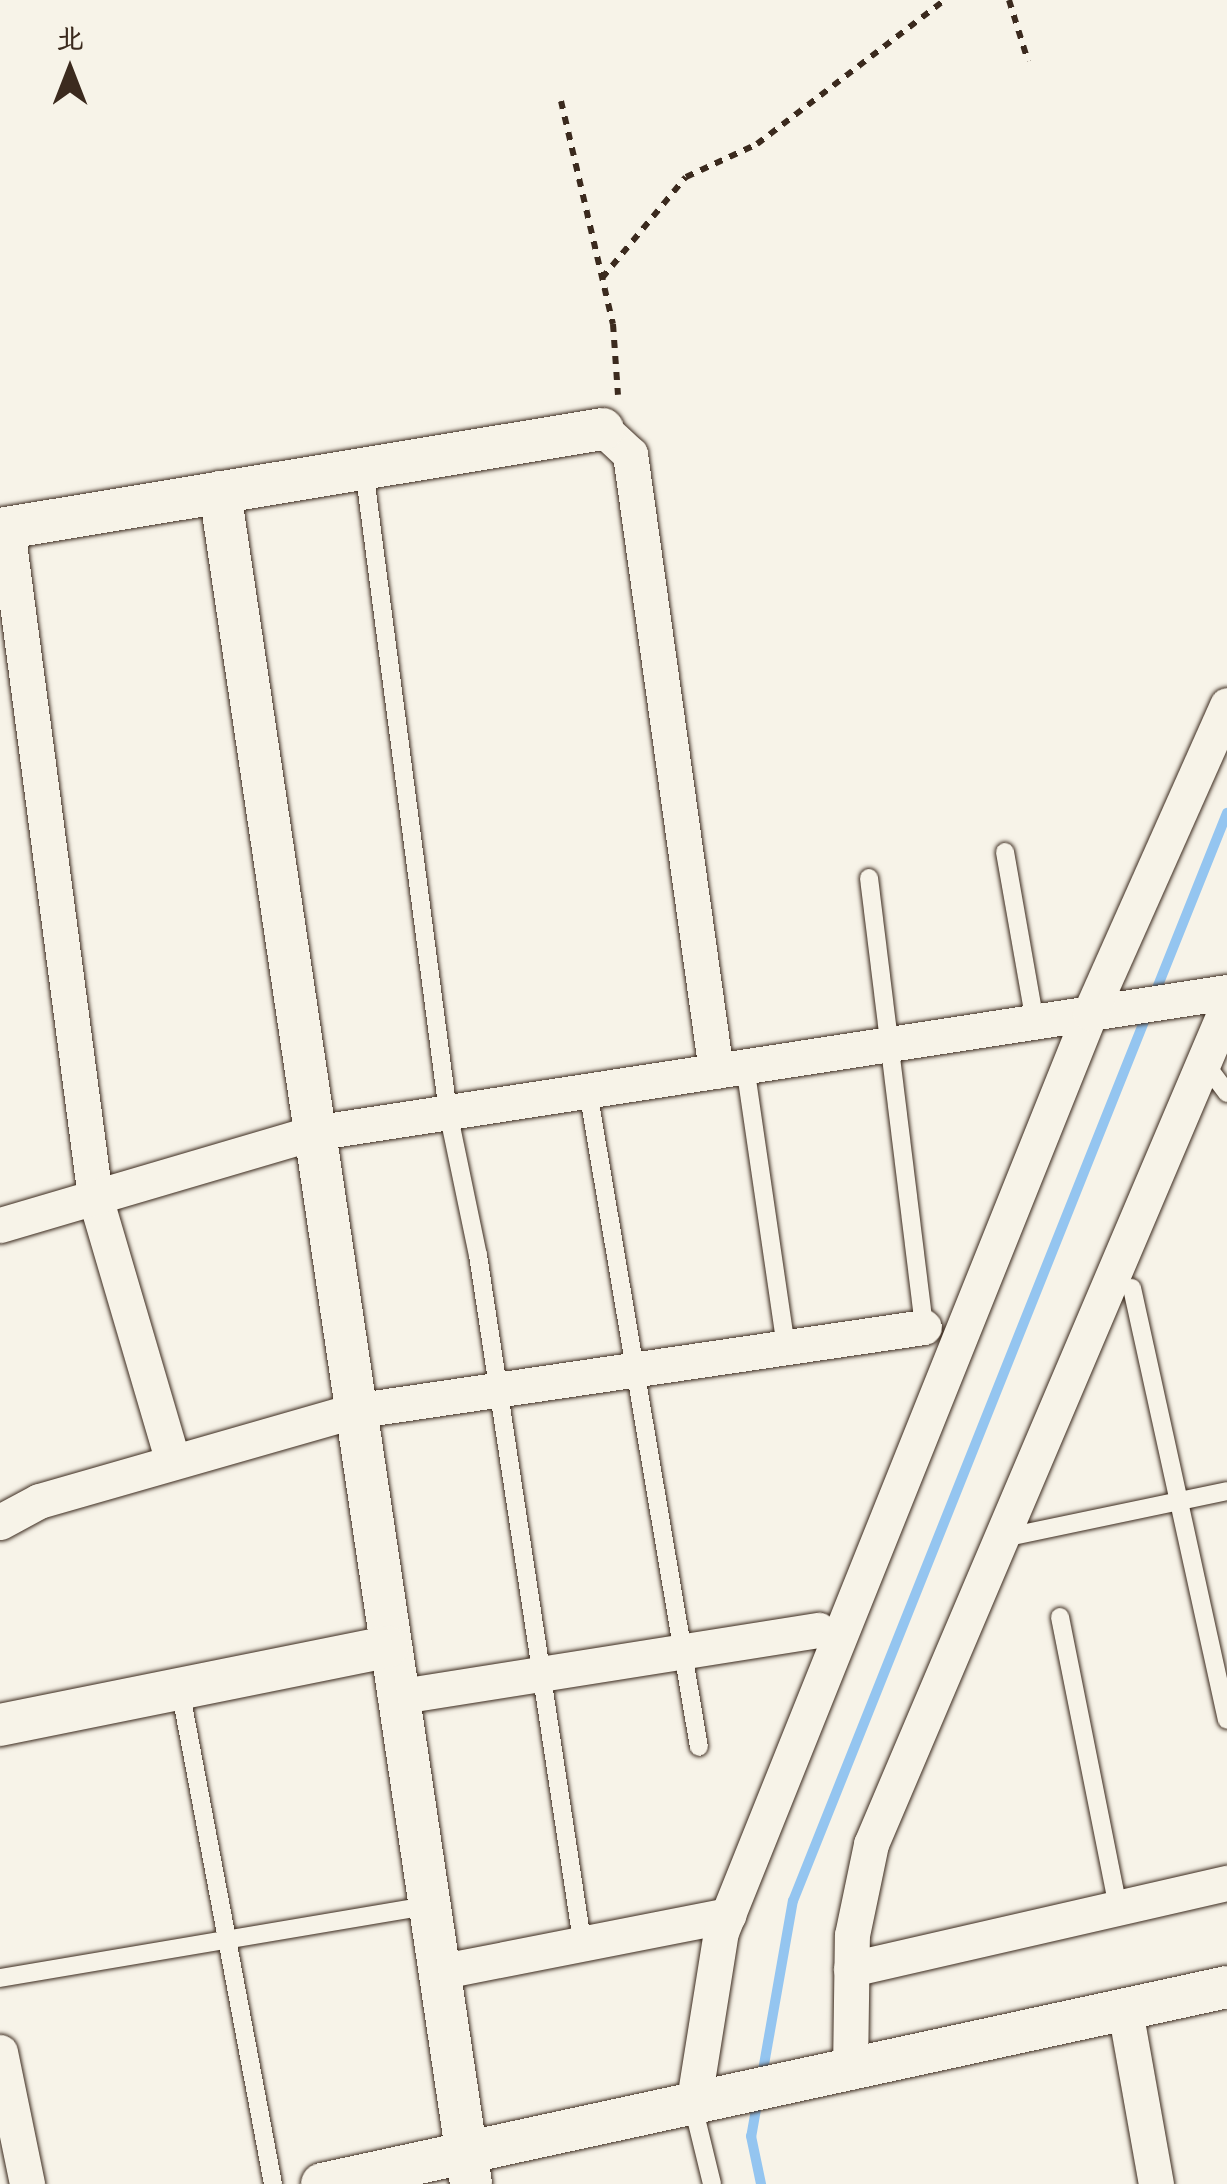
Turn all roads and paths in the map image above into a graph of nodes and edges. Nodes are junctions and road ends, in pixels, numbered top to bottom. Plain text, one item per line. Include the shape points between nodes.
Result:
1 (945, 0) edge
2 (1009, 0) edge
3 (1028, 60) dead end
4 (561, 102) dead end
5 (602, 278) junction
6 (604, 429) junction
7 (364, 468) junction
8 (220, 492) junction
9 (3, 529) edge
10 (1227, 704) edge
11 (1005, 852) dead end
12 (870, 878) dead end
13 (1220, 998) edge
14 (1097, 1012) junction
15 (1036, 1022) junction
16 (890, 1044) junction
17 (1201, 1058) junction
18 (730, 1068) junction
19 (588, 1090) junction
20 (1227, 1093) edge
21 (448, 1112) junction
22 (313, 1132) junction
23 (95, 1197) junction
24 (0, 1225) edge
25 (1132, 1288) dead end
26 (924, 1328) joint
27 (786, 1348) junction
28 (635, 1370) junction
29 (499, 1390) junction
30 (353, 1411) junction
31 (173, 1462) junction
32 (1227, 1491) edge
33 (1179, 1501) junction
34 (0, 1522) edge
35 (998, 1539) junction
36 (1060, 1617) dead end
37 (819, 1630) dead end
38 (388, 1647) junction
39 (683, 1651) junction
40 (542, 1674) junction
41 (180, 1689) junction
42 (395, 1697) junction
43 (1227, 1720) edge
44 (0, 1725) edge
45 (699, 1747) dead end
46 (1227, 1883) edge
47 (427, 1906) junction
48 (1118, 1908) junction
49 (728, 1916) junction
50 (227, 1940) junction
51 (582, 1941) junction
52 (850, 1970) junction
53 (438, 1972) junction
54 (0, 1978) edge
55 (1227, 1987) edge
56 (1125, 2010) junction
57 (0, 2052) edge
58 (850, 2072) junction
59 (698, 2105) junction
60 (469, 2169) edge
61 (27, 2184) edge
62 (273, 2184) edge
63 (322, 2184) edge
64 (712, 2184) edge
65 (1156, 2184) edge

1 - 5 path via 758,144 686,177
2 - 3 path
4 - 5 path
5 - 6 path via 618,393
6 - 7 street
6 - 18 street via 630,454
7 - 8 street
7 - 21 lane
8 - 9 street
8 - 22 street
9 - 23 street
10 - 14 street
11 - 15 lane
12 - 16 lane
13 - 14 street
13 - 17 street
14 - 15 street
14 - 49 street
15 - 16 street
16 - 18 street
16 - 26 lane
17 - 20 lane
17 - 35 street
18 - 19 street
18 - 27 lane
19 - 21 street
19 - 28 lane
21 - 22 street
21 - 29 lane
22 - 23 street
22 - 30 street
23 - 24 street
23 - 31 street
25 - 33 lane
26 - 27 street
27 - 28 street
28 - 29 street
28 - 39 lane
29 - 30 street
29 - 40 lane
30 - 31 street
30 - 38 street
31 - 34 street via 39,1501
32 - 33 lane
33 - 35 lane
33 - 43 lane
35 - 52 street via 871,1844
36 - 48 lane
37 - 39 street
38 - 41 street
38 - 42 street
39 - 40 street
39 - 45 lane
40 - 42 street
40 - 51 lane
41 - 44 street
41 - 50 lane
42 - 47 street
46 - 48 street
47 - 50 lane
47 - 53 street
48 - 52 street
49 - 51 street
49 - 59 street
50 - 54 lane
50 - 62 lane
51 - 53 street
52 - 58 street
53 - 60 street
55 - 56 street
56 - 58 street
56 - 65 street
57 - 61 street
58 - 59 street
59 - 60 street
59 - 64 lane
60 - 63 street

